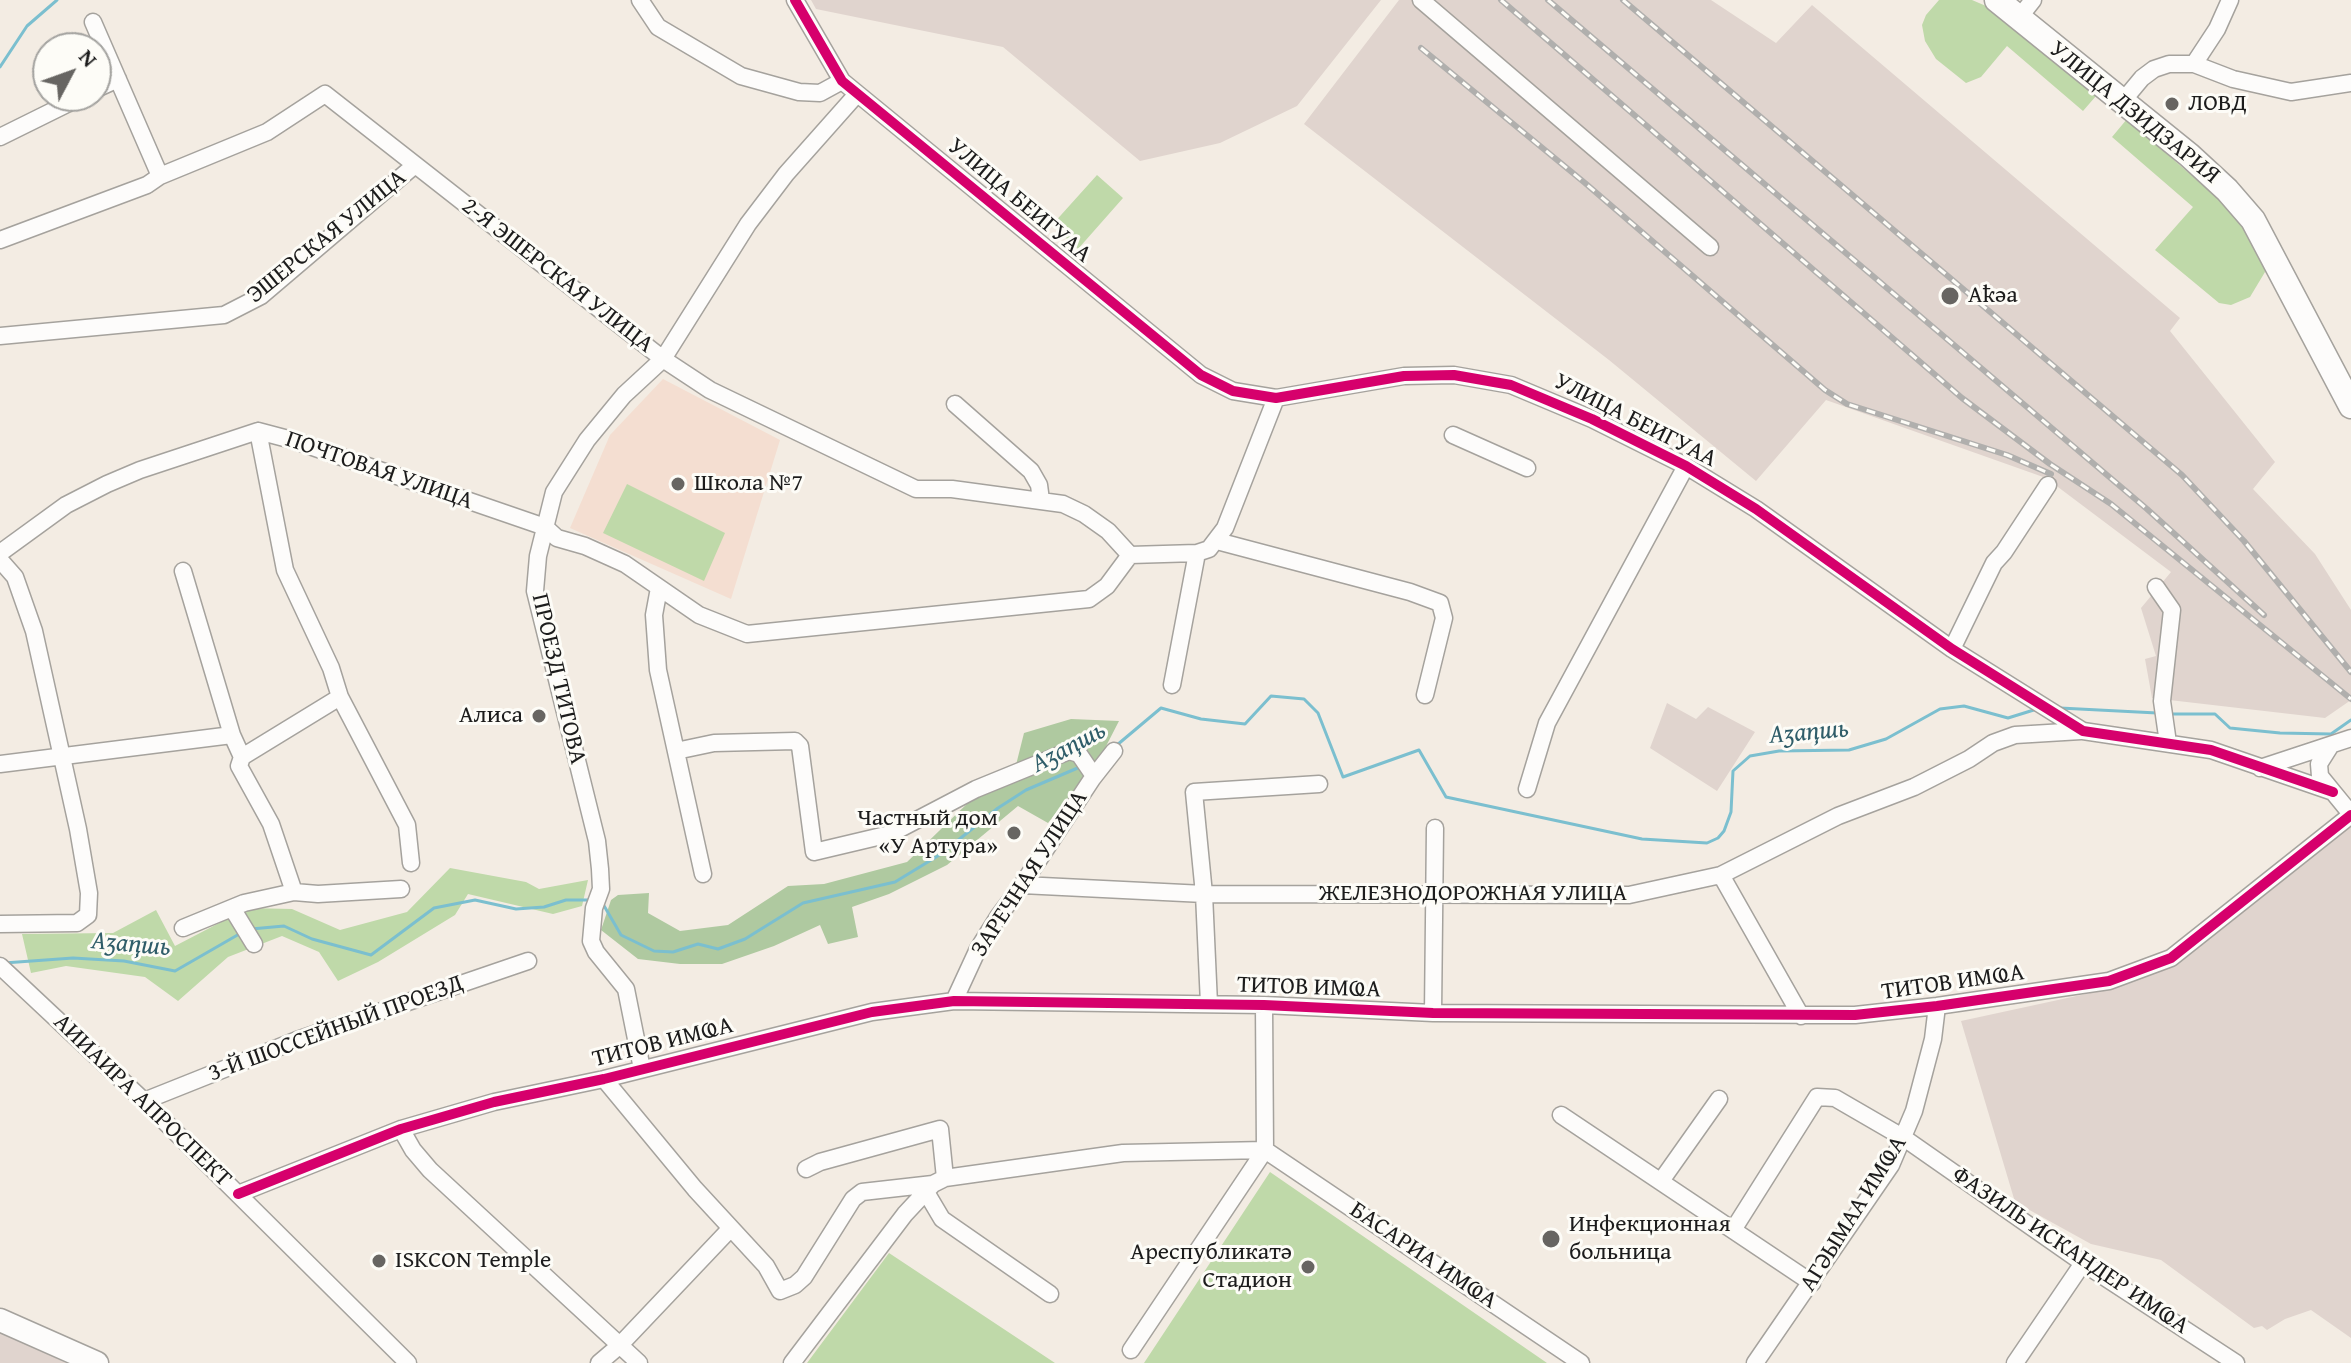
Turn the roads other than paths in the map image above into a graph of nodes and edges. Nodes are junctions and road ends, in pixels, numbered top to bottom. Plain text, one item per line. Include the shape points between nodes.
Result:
1 (640, 0) edge
2 (795, 0) edge
3 (1421, 0) edge
4 (1997, 0) edge
5 (2230, 0) edge
6 (2026, 9) edge
7 (93, 22) dead end
8 (2194, 64) junction
9 (118, 79) junction
10 (842, 81) junction
11 (112, 82) edge
12 (2351, 83) edge
13 (857, 94) junction
14 (2122, 102) junction
15 (51, 112) edge
16 (0, 137) edge
17 (415, 165) junction
18 (160, 176) junction
19 (0, 240) edge
20 (1710, 247) dead end
21 (0, 336) edge
22 (663, 359) junction
23 (1276, 398) junction
24 (955, 404) dead end
25 (2351, 406) edge
26 (258, 431) junction
27 (1453, 435) dead end
28 (1686, 466) junction
29 (1527, 468) dead end
30 (2048, 485) dead end
31 (1041, 500) junction
32 (545, 527) junction
33 (1217, 541) junction
34 (0, 553) edge
35 (1197, 553) junction
36 (1130, 555) junction
37 (0, 560) edge
38 (183, 571) dead end
39 (2156, 587) dead end
40 (659, 588) junction
41 (1952, 649) junction
42 (1172, 685) dead end
43 (1425, 695) dead end
44 (340, 697) junction
45 (2083, 731) junction
46 (232, 735) junction
47 (2167, 737) junction
48 (2351, 738) edge
49 (2331, 745) junction
50 (676, 751) junction
51 (1114, 751) dead end
52 (63, 757) junction
53 (242, 757) junction
54 (0, 764) edge
55 (1088, 768) junction
56 (2260, 768) junction
57 (1319, 784) dead end
58 (1527, 789) dead end
59 (2333, 792) junction
60 (2351, 814) edge
61 (1435, 828) dead end
62 (411, 863) dead end
63 (703, 874) dead end
64 (1721, 875) junction
65 (1022, 885) junction
66 (401, 889) dead end
67 (294, 892) junction
68 (1204, 894) junction
69 (1435, 896) junction
70 (232, 908) junction
71 (0, 924) edge
72 (183, 928) dead end
73 (254, 944) dead end
74 (528, 961) dead end
75 (6, 971) edge
76 (954, 1001) junction
77 (1209, 1004) junction
78 (1264, 1005) junction
79 (1937, 1006) junction
80 (1433, 1013) junction
81 (1801, 1016) junction
82 (642, 1069) junction
83 (604, 1079) junction
84 (1719, 1099) dead end
85 (144, 1101) junction
86 (1561, 1115) dead end
87 (401, 1129) junction
88 (1904, 1138) junction
89 (1265, 1150) junction
90 (806, 1169) dead end
91 (1661, 1181) junction
92 (935, 1185) junction
93 (238, 1194) junction
94 (731, 1228) junction
95 (1733, 1230) junction
96 (2083, 1263) junction
97 (1812, 1283) junction
98 (1050, 1294) dead end
99 (0, 1320) edge
100 (619, 1346) junction
101 (1131, 1350) dead end
102 (97, 1363) edge
103 (408, 1363) edge
104 (599, 1363) edge
105 (639, 1363) edge
106 (792, 1363) edge
107 (1581, 1363) edge
108 (1755, 1363) edge
109 (2015, 1363) edge
110 (2236, 1363) edge

1 - 10 street via 658,27 741,76 799,92 820,93
2 - 10 street, УЛИЦА БЕИГУАА
3 - 20 street
4 - 6 highway, УЛИЦА ДЗИДЗАРИЯ
5 - 8 street
6 - 14 highway, УЛИЦА ДЗИДЗАРИЯ
7 - 9 street
8 - 12 street via 2291,92
8 - 14 street via 2154,69
9 - 11 street
9 - 18 street
10 - 13 street, УЛИЦА БЕИГУАА
13 - 22 street, ПРОЕЗД ТИТОВА via 748,224
13 - 23 street, УЛИЦА БЕИГУАА via 1201,375 1233,391
14 - 25 highway, УЛИЦА ДЗИДЗАРИЯ via 2189,155 2253,220
15 - 16 street
17 - 18 street, 2-Я ЭШЕРСКАЯ УЛИЦА via 325,94 267,132
17 - 21 street, ЭШЕРСКАЯ УЛИЦА via 261,296 224,315
17 - 22 street, 2-Я ЭШЕРСКАЯ УЛИЦА
18 - 19 street, 2-Я ЭШЕРСКАЯ УЛИЦА
22 - 31 street, 2-Я ЭШЕРСКАЯ УЛИЦА via 710,390 916,489
22 - 32 street, ПРОЕЗД ТИТОВА via 587,440 554,492
23 - 28 street, УЛИЦА БЕИГУАА via 1404,376 1511,385
23 - 33 street
24 - 31 street via 1031,471
26 - 32 street, ПОЧТОВАЯ УЛИЦА
26 - 34 street, ПОЧТОВАЯ УЛИЦА via 107,484 66,505
26 - 44 street via 285,570
27 - 29 street
28 - 41 street, УЛИЦА БЕИГУАА via 1756,509
28 - 58 street via 1547,723
30 - 41 street via 1994,563
31 - 36 street, 2-Я ЭШЕРСКАЯ УЛИЦА via 1084,514
32 - 40 street, ПОЧТОВАЯ УЛИЦА via 557,538 625,564
32 - 82 street, ПРОЕЗД ТИТОВА via 535,591 597,841 601,889 591,941 626,989
33 - 35 street
33 - 43 street via 1440,603 1444,618
35 - 36 street
35 - 42 street
36 - 40 street, ПОЧТОВАЯ УЛИЦА via 1107,586 1089,599 747,634 699,615
37 - 52 street via 24,598
38 - 46 street
39 - 47 street via 2172,610 2162,701
40 - 50 street via 654,615 658,670
41 - 45 street, УЛИЦА БЕИГУАА
44 - 53 street
44 - 62 street via 407,825
45 - 47 street
45 - 64 street, ЖЕЛЕЗНОДОРОЖНАЯ УЛИЦА via 2015,735 1993,743 1914,787 1838,816
46 - 52 street
46 - 53 street
47 - 56 street
48 - 49 street
49 - 56 street
49 - 59 street via 2319,764 2320,776
50 - 55 street via 714,743 795,741 800,746 814,852 890,834 976,789 1069,751 1079,754
50 - 63 street
51 - 55 street, ЗАРЕЧНАЯ УЛИЦА
52 - 54 street
52 - 71 street via 89,893 88,915 77,923
53 - 67 street via 239,766 271,824
55 - 65 street, ЗАРЕЧНАЯ УЛИЦА
56 - 59 street
57 - 68 street via 1194,792
59 - 60 street
60 - 79 street, ТИТОВ ИМҨА via 2171,958 2109,981
61 - 69 street
64 - 69 street, ЖЕЛЕЗНОДОРОЖНАЯ УЛИЦА via 1629,895
64 - 81 street
65 - 68 street, ЖЕЛЕЗНОДОРОЖНАЯ УЛИЦА
65 - 76 street, ЗАРЕЧНАЯ УЛИЦА via 978,949
66 - 67 street
67 - 70 street
68 - 69 street, ЖЕЛЕЗНОДОРОЖНАЯ УЛИЦА
68 - 77 street
69 - 80 street
70 - 72 street
70 - 73 street
74 - 85 street, 3-Й ШОССЕЙНЫЙ ПРОЕЗД via 297,1040
75 - 85 street, АИИАИРА АПРОСПЕКТ
76 - 77 street, ТИТОВ ИМҨА
76 - 82 street, ТИТОВ ИМҨА via 872,1012
77 - 78 street, ТИТОВ ИМҨА
78 - 80 street, ТИТОВ ИМҨА
78 - 89 street
79 - 81 street, ТИТОВ ИМҨА
79 - 88 street, АГӘЫМАА ИМҨА via 1933,1039
80 - 81 street, ТИТОВ ИМҨА
82 - 83 street, ТИТОВ ИМҨА
83 - 87 street, ТИТОВ ИМҨА
83 - 94 street
84 - 91 street
85 - 93 street, АИИАИРА АПРОСПЕКТ
86 - 91 street
87 - 93 street, ТИТОВ ИМҨА
87 - 100 street via 430,1170
88 - 95 street, ФАЗИЛЬ ИСКАНДЕР ИМҨА via 1835,1098 1817,1097
88 - 96 street, ФАЗИЛЬ ИСКАНДЕР ИМҨА
88 - 97 street, АГӘЫМАА ИМҨА
89 - 92 street via 1123,1153
89 - 101 street
89 - 107 street, БАСАРИА ИМҨА
90 - 92 street via 940,1129
91 - 95 street
92 - 94 street via 862,1192 804,1277 780,1291 766,1266
92 - 98 street via 942,1219
92 - 106 street via 905,1214
93 - 103 street, АИИАИРА АПРОСПЕКТ
94 - 100 street
95 - 97 street
96 - 109 street
96 - 110 street, ФАЗИЛЬ ИСКАНДЕР ИМҨА
97 - 108 street, АГӘЫМАА ИМҨА
99 - 102 main road
100 - 104 street
100 - 105 street

